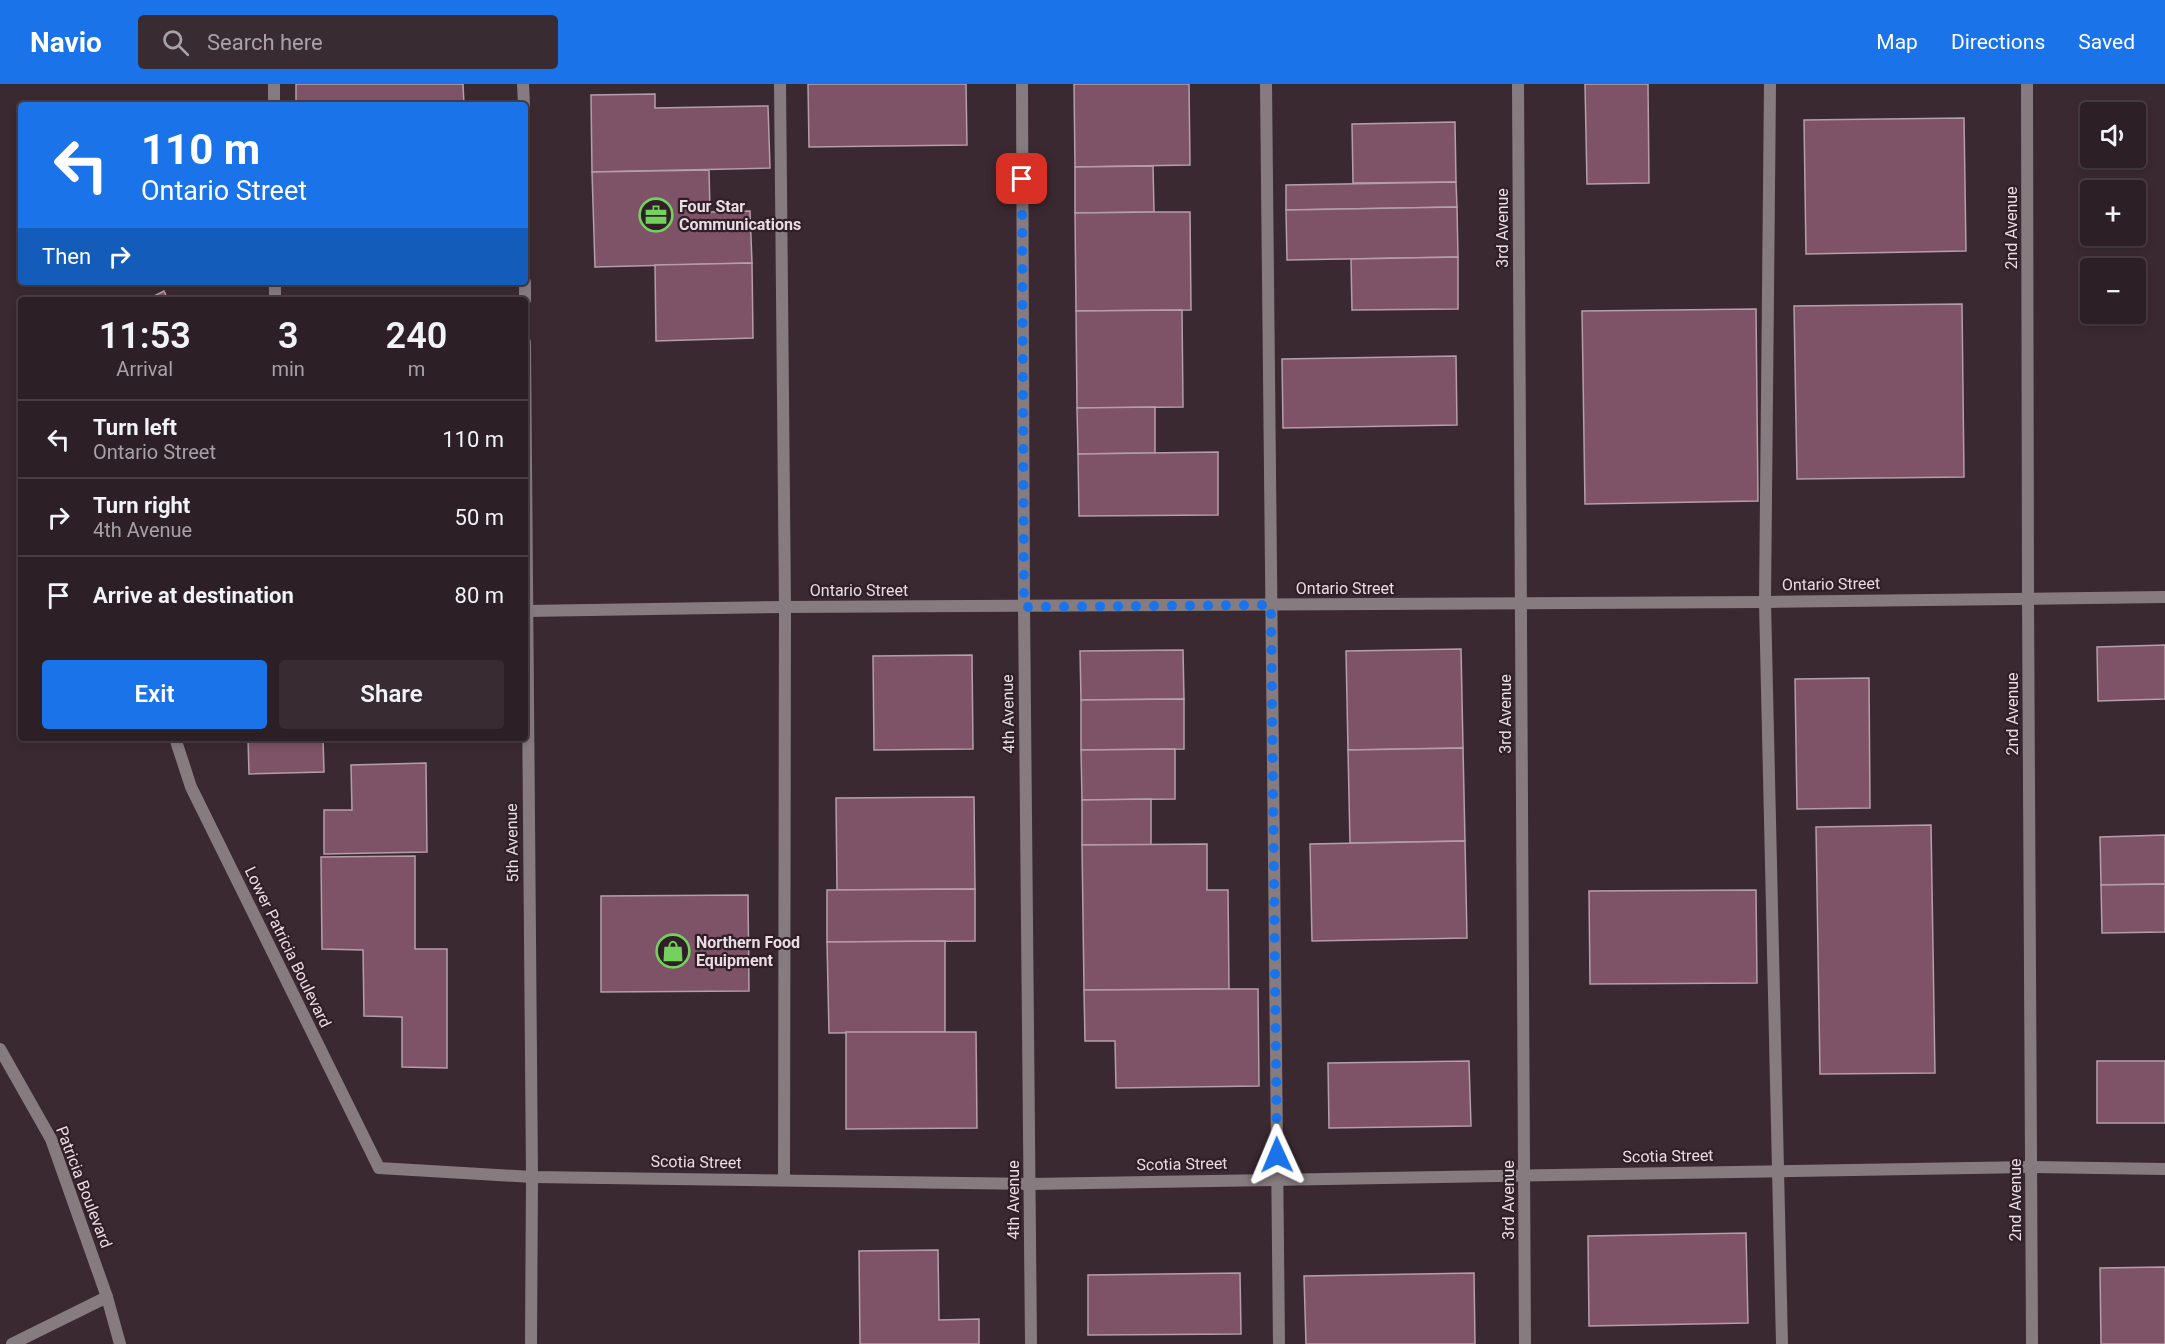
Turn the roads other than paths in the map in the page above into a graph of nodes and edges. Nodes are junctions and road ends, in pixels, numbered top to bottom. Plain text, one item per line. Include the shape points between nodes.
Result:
1 (274, 84) edge
2 (524, 84) edge
3 (780, 84) edge
4 (1022, 84) edge
5 (1266, 84) edge
6 (1518, 84) edge
7 (1770, 84) edge
8 (2027, 84) edge
9 (274, 102) edge
10 (524, 102) edge
11 (2165, 597) edge
12 (2028, 598) junction
13 (1765, 602) junction
14 (1521, 603) junction
15 (1271, 605) junction
16 (785, 607) junction
17 (1024, 607) junction
18 (528, 611) edge
19 (176, 741) edge
20 (527, 741) edge
21 (0, 1049) edge
22 (2031, 1167) junction
23 (379, 1168) joint
24 (2165, 1169) edge
25 (1779, 1171) junction
26 (1525, 1174) junction
27 (532, 1177) junction
28 (1277, 1179) junction
29 (784, 1180) junction
30 (1030, 1184) junction
31 (107, 1297) junction
32 (12, 1344) edge
33 (120, 1344) edge
34 (531, 1344) edge
35 (1031, 1344) edge
36 (1279, 1344) edge
37 (1525, 1344) edge
38 (1782, 1344) edge
39 (2032, 1344) edge

1 - 9 street
2 - 10 street
3 - 16 street
4 - 17 street, 4th Avenue
5 - 15 street
6 - 14 street, 3rd Avenue
7 - 13 street
8 - 12 street, 2nd Avenue
11 - 12 street, Ontario Street
12 - 13 street, Ontario Street
12 - 22 street, 2nd Avenue
13 - 14 street, Ontario Street
13 - 25 street
14 - 15 street, Ontario Street
14 - 26 street, 3rd Avenue
15 - 17 street, Ontario Street
15 - 28 street
16 - 17 street, Ontario Street
16 - 18 street, Ontario Street
16 - 29 street
17 - 30 street, 4th Avenue
19 - 23 street, Lower Patricia Boulevard via 191,787
20 - 27 street, 5th Avenue
21 - 31 street, Patricia Boulevard via 51,1139
22 - 24 street, Scotia Street
22 - 25 street, Scotia Street
22 - 39 street, 2nd Avenue
23 - 27 street, Scotia Street
25 - 26 street, Scotia Street
25 - 38 street
26 - 28 street, Scotia Street
26 - 37 street, 3rd Avenue
27 - 29 street, Scotia Street
27 - 34 street, 5th Avenue
28 - 30 street, Scotia Street
28 - 36 street
29 - 30 street, Scotia Street
30 - 35 street, 4th Avenue
31 - 32 street
31 - 33 street, Patricia Boulevard

